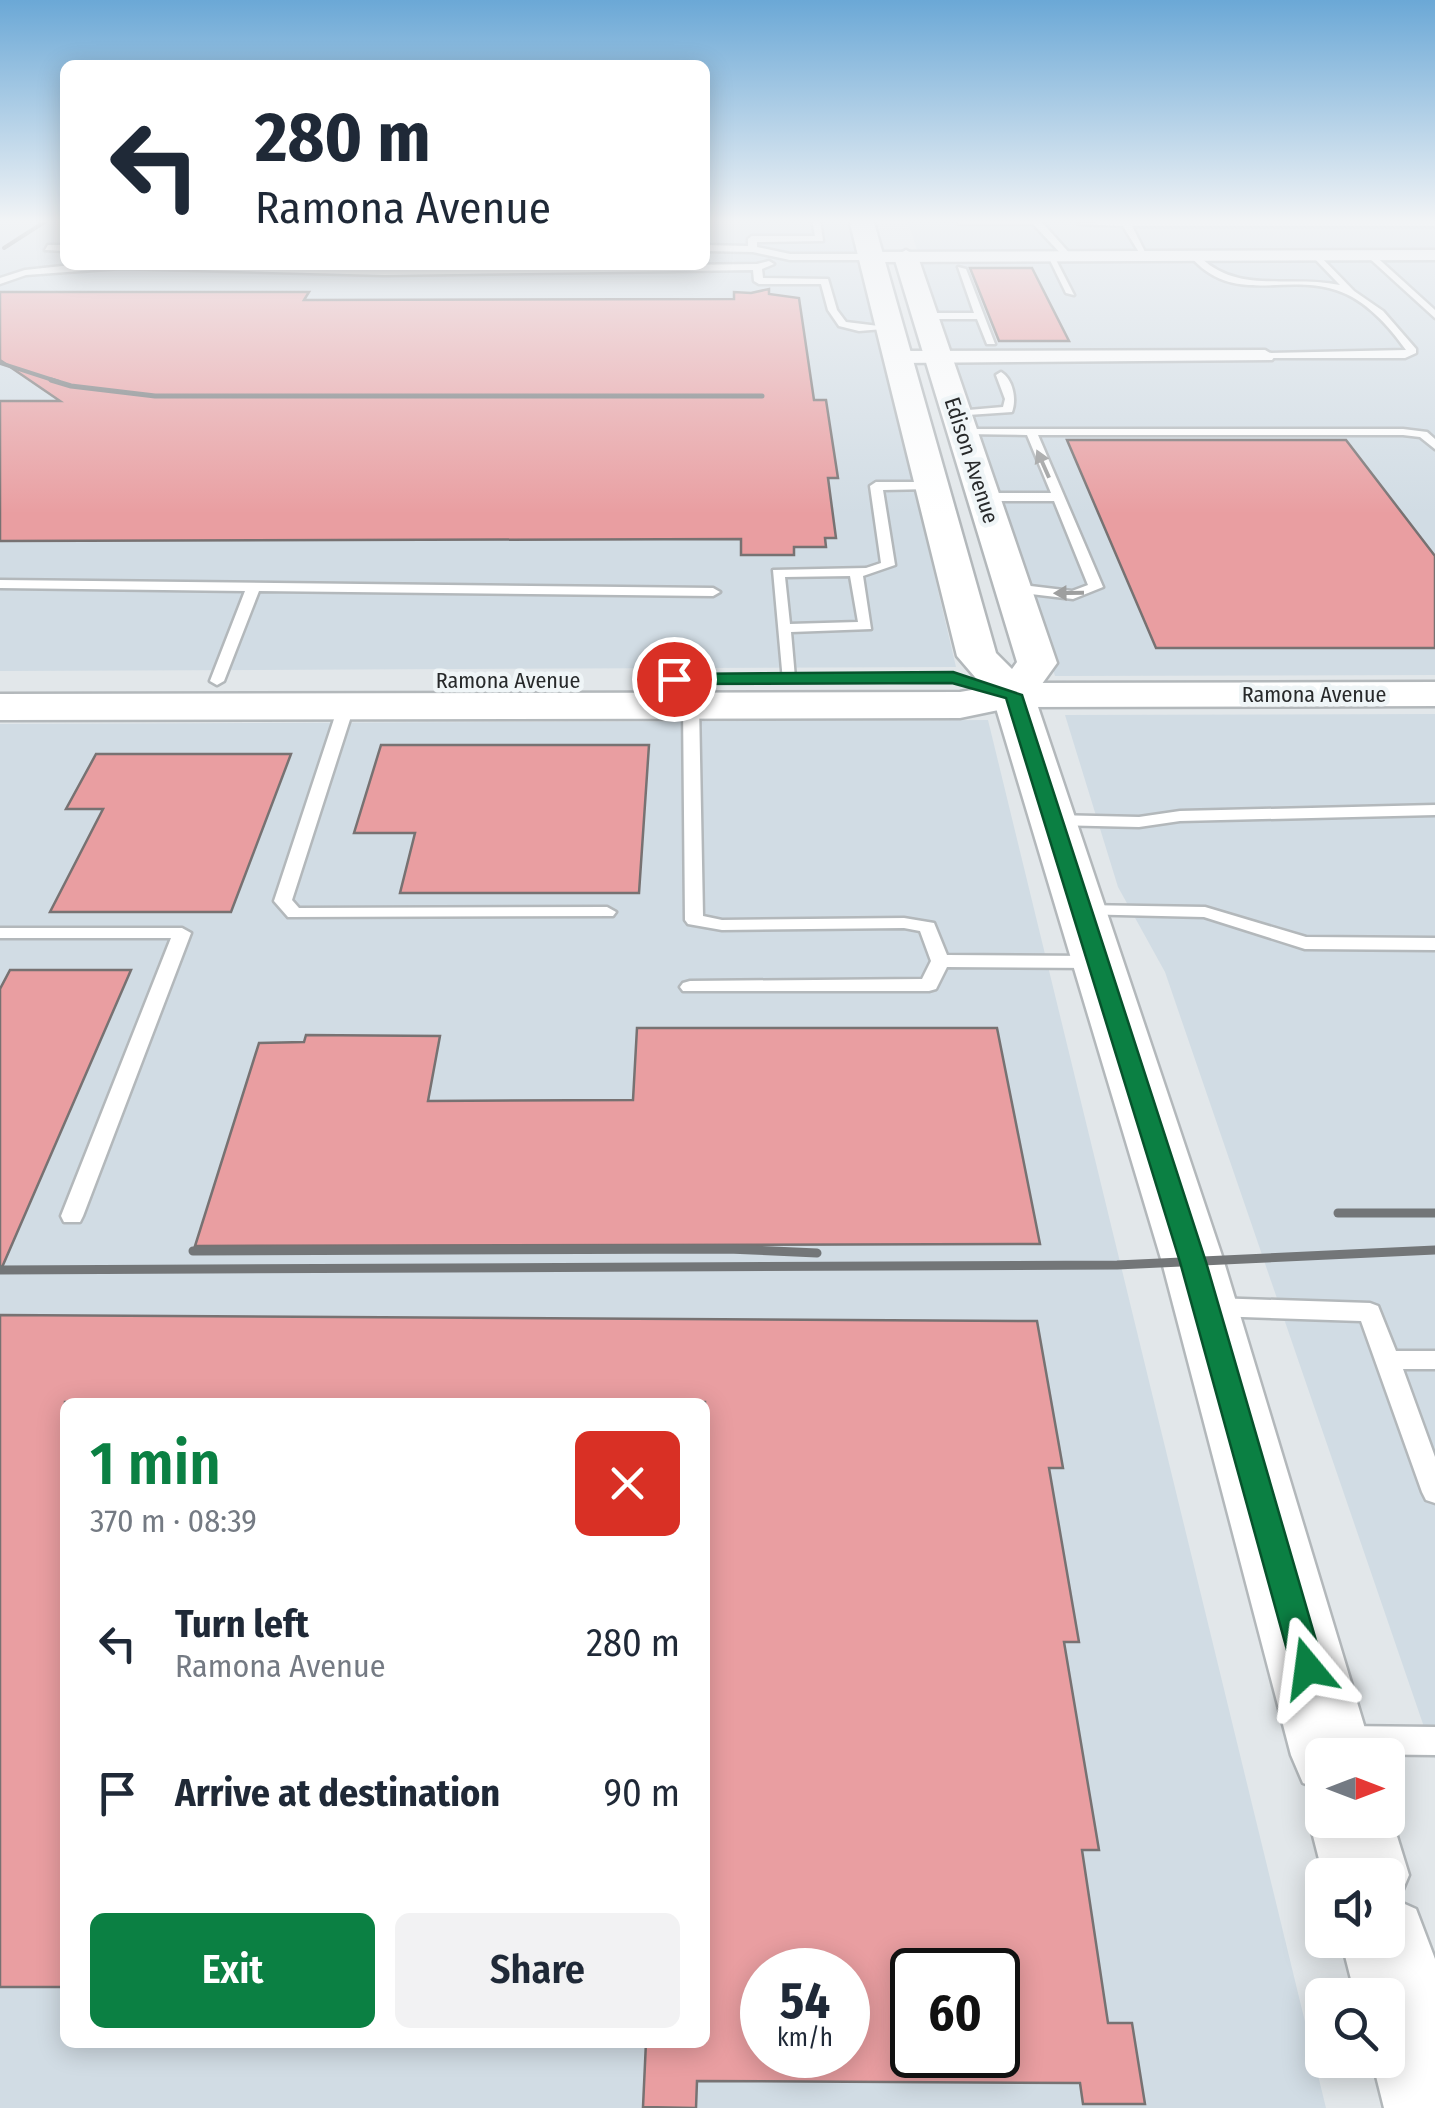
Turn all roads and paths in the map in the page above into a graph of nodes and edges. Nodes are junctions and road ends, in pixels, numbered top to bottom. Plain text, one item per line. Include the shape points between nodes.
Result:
1 (833, 317) edge
2 (887, 317) edge
3 (926, 317) edge
4 (980, 317) edge
5 (1382, 317) edge
6 (894, 342) junction
7 (990, 342) dead end
8 (938, 356) junction
9 (1265, 356) joint
10 (1001, 375) dead end
11 (960, 422) junction
12 (1031, 431) junction
13 (919, 436) junction
14 (1435, 446) edge
15 (931, 485) junction
16 (984, 497) junction
17 (1058, 497) junction
18 (856, 572) junction
19 (0, 584) edge
20 (253, 588) junction
21 (1013, 588) junction
22 (713, 592) dead end
23 (783, 628) junction
24 (788, 678) junction
25 (216, 681) junction
26 (0, 682) edge
27 (1435, 694) edge
28 (1014, 695) junction
29 (346, 706) junction
30 (691, 706) junction
31 (0, 708) edge
32 (1435, 810) edge
33 (1053, 820) junction
34 (1082, 910) junction
35 (607, 912) dead end
36 (0, 933) edge
37 (1435, 944) edge
38 (940, 961) junction
39 (1098, 962) junction
40 (690, 987) dead end
41 (72, 1216) dead end
42 (1206, 1306) junction
43 (1388, 1360) junction
44 (1435, 1360) edge
45 (1435, 1492) edge
46 (1327, 1738) edge
47 (1435, 1741) edge
48 (1405, 1743) edge
49 (1389, 1958) edge
50 (1432, 2108) edge

1 - 6 lane via 840,326
2 - 6 main road, Edison Avenue
3 - 8 main road, Edison Avenue
4 - 7 lane
5 - 9 lane via 1411,354
6 - 8 street
6 - 13 main road, Edison Avenue
8 - 9 street
8 - 11 main road, Edison Avenue
10 - 11 lane via 1008,410
11 - 12 lane
11 - 16 main road, Edison Avenue
12 - 14 lane via 1403,432 1423,434
17 -> 12 lane
13 - 15 main road, Edison Avenue
13 - 16 main road via 946,446 959,486
15 - 18 lane via 876,486 888,565
15 - 28 main road, Edison Avenue via 977,656
16 - 17 lane
16 - 21 main road, Edison Avenue
17 -> 21 lane via 1096,586 1073,595
18 - 23 lane via 778,573
18 - 23 lane via 866,626
19 - 20 lane
20 - 22 lane
20 - 25 lane
21 - 28 main road, Edison Avenue via 1037,664
23 - 24 lane
24 - 25 main road, Ramona Avenue
24 - 28 main road, Ramona Avenue via 953,678
25 - 26 main road, Ramona Avenue
27 - 28 main road, Ramona Avenue
28 - 30 main road, Ramona Avenue via 960,704
28 - 33 main road, Edison Avenue
29 - 30 main road, Ramona Avenue
29 - 31 main road, Ramona Avenue
29 - 35 lane via 283,902 294,913
30 - 38 lane via 694,920 904,923 928,927
32 - 33 lane
33 - 34 main road, Edison Avenue
34 - 37 lane via 1204,912 1305,943
34 - 39 main road, Edison Avenue
36 - 41 lane via 182,933
38 - 39 lane
38 - 40 lane via 929,985
39 - 42 main road, Edison Avenue
42 - 43 lane via 1370,1312
42 - 46 main road, Edison Avenue
43 - 44 lane
43 - 45 lane
47 - 48 lane
49 - 50 main road

